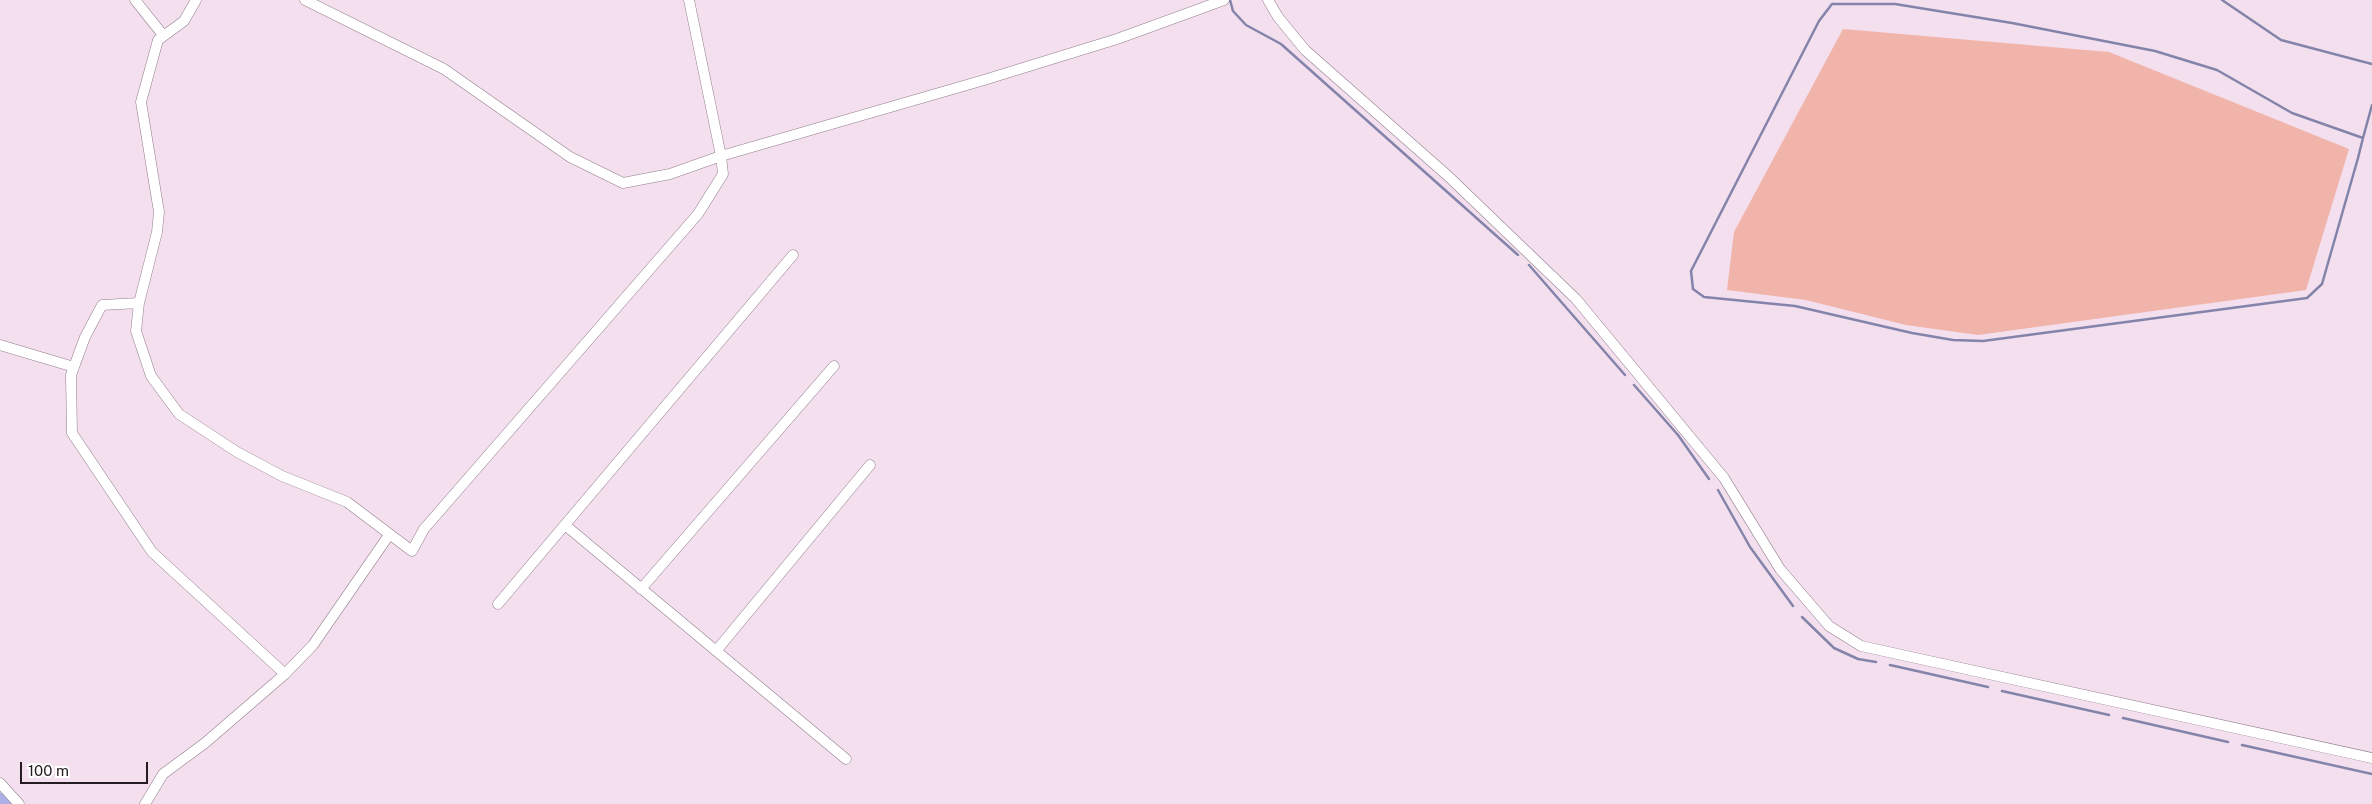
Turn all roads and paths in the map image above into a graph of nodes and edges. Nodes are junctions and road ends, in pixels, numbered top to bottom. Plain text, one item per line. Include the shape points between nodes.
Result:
1 (135, 0) edge
2 (196, 0) edge
3 (305, 0) edge
4 (689, 0) edge
5 (1268, 0) edge
6 (1220, 1) edge
7 (163, 35) junction
8 (721, 156) junction
9 (793, 255) dead end
10 (140, 303) junction
11 (0, 345) edge
12 (834, 366) dead end
13 (74, 367) junction
14 (870, 465) dead end
15 (565, 526) junction
16 (389, 535) junction
17 (641, 589) junction
18 (498, 604) dead end
19 (716, 651) junction
20 (285, 674) junction
21 (2372, 758) edge
22 (846, 759) dead end
23 (0, 783) edge
24 (19, 804) edge
25 (145, 804) edge

1 - 7 street
2 - 7 street via 184,21
3 - 8 street via 444,69 570,157 624,183 670,174
4 - 8 street
5 - 21 street via 1305,50 1448,176 1576,298 1724,478 1780,569 1829,626 1862,646
6 - 8 street via 1117,39
7 - 10 street via 158,40 141,102 160,212
8 - 16 street via 723,174 698,214 424,529 412,551
9 - 15 street
10 - 13 street via 102,305
10 - 16 street via 136,332 151,376 179,414 237,452 282,476 347,502
11 - 13 street
12 - 17 street
13 - 20 street via 71,375 72,433 94,468 152,552
14 - 19 street
15 - 17 street
15 - 18 street
16 - 20 street via 312,645
17 - 19 street
19 - 22 street
20 - 25 street via 163,774
23 - 24 street

